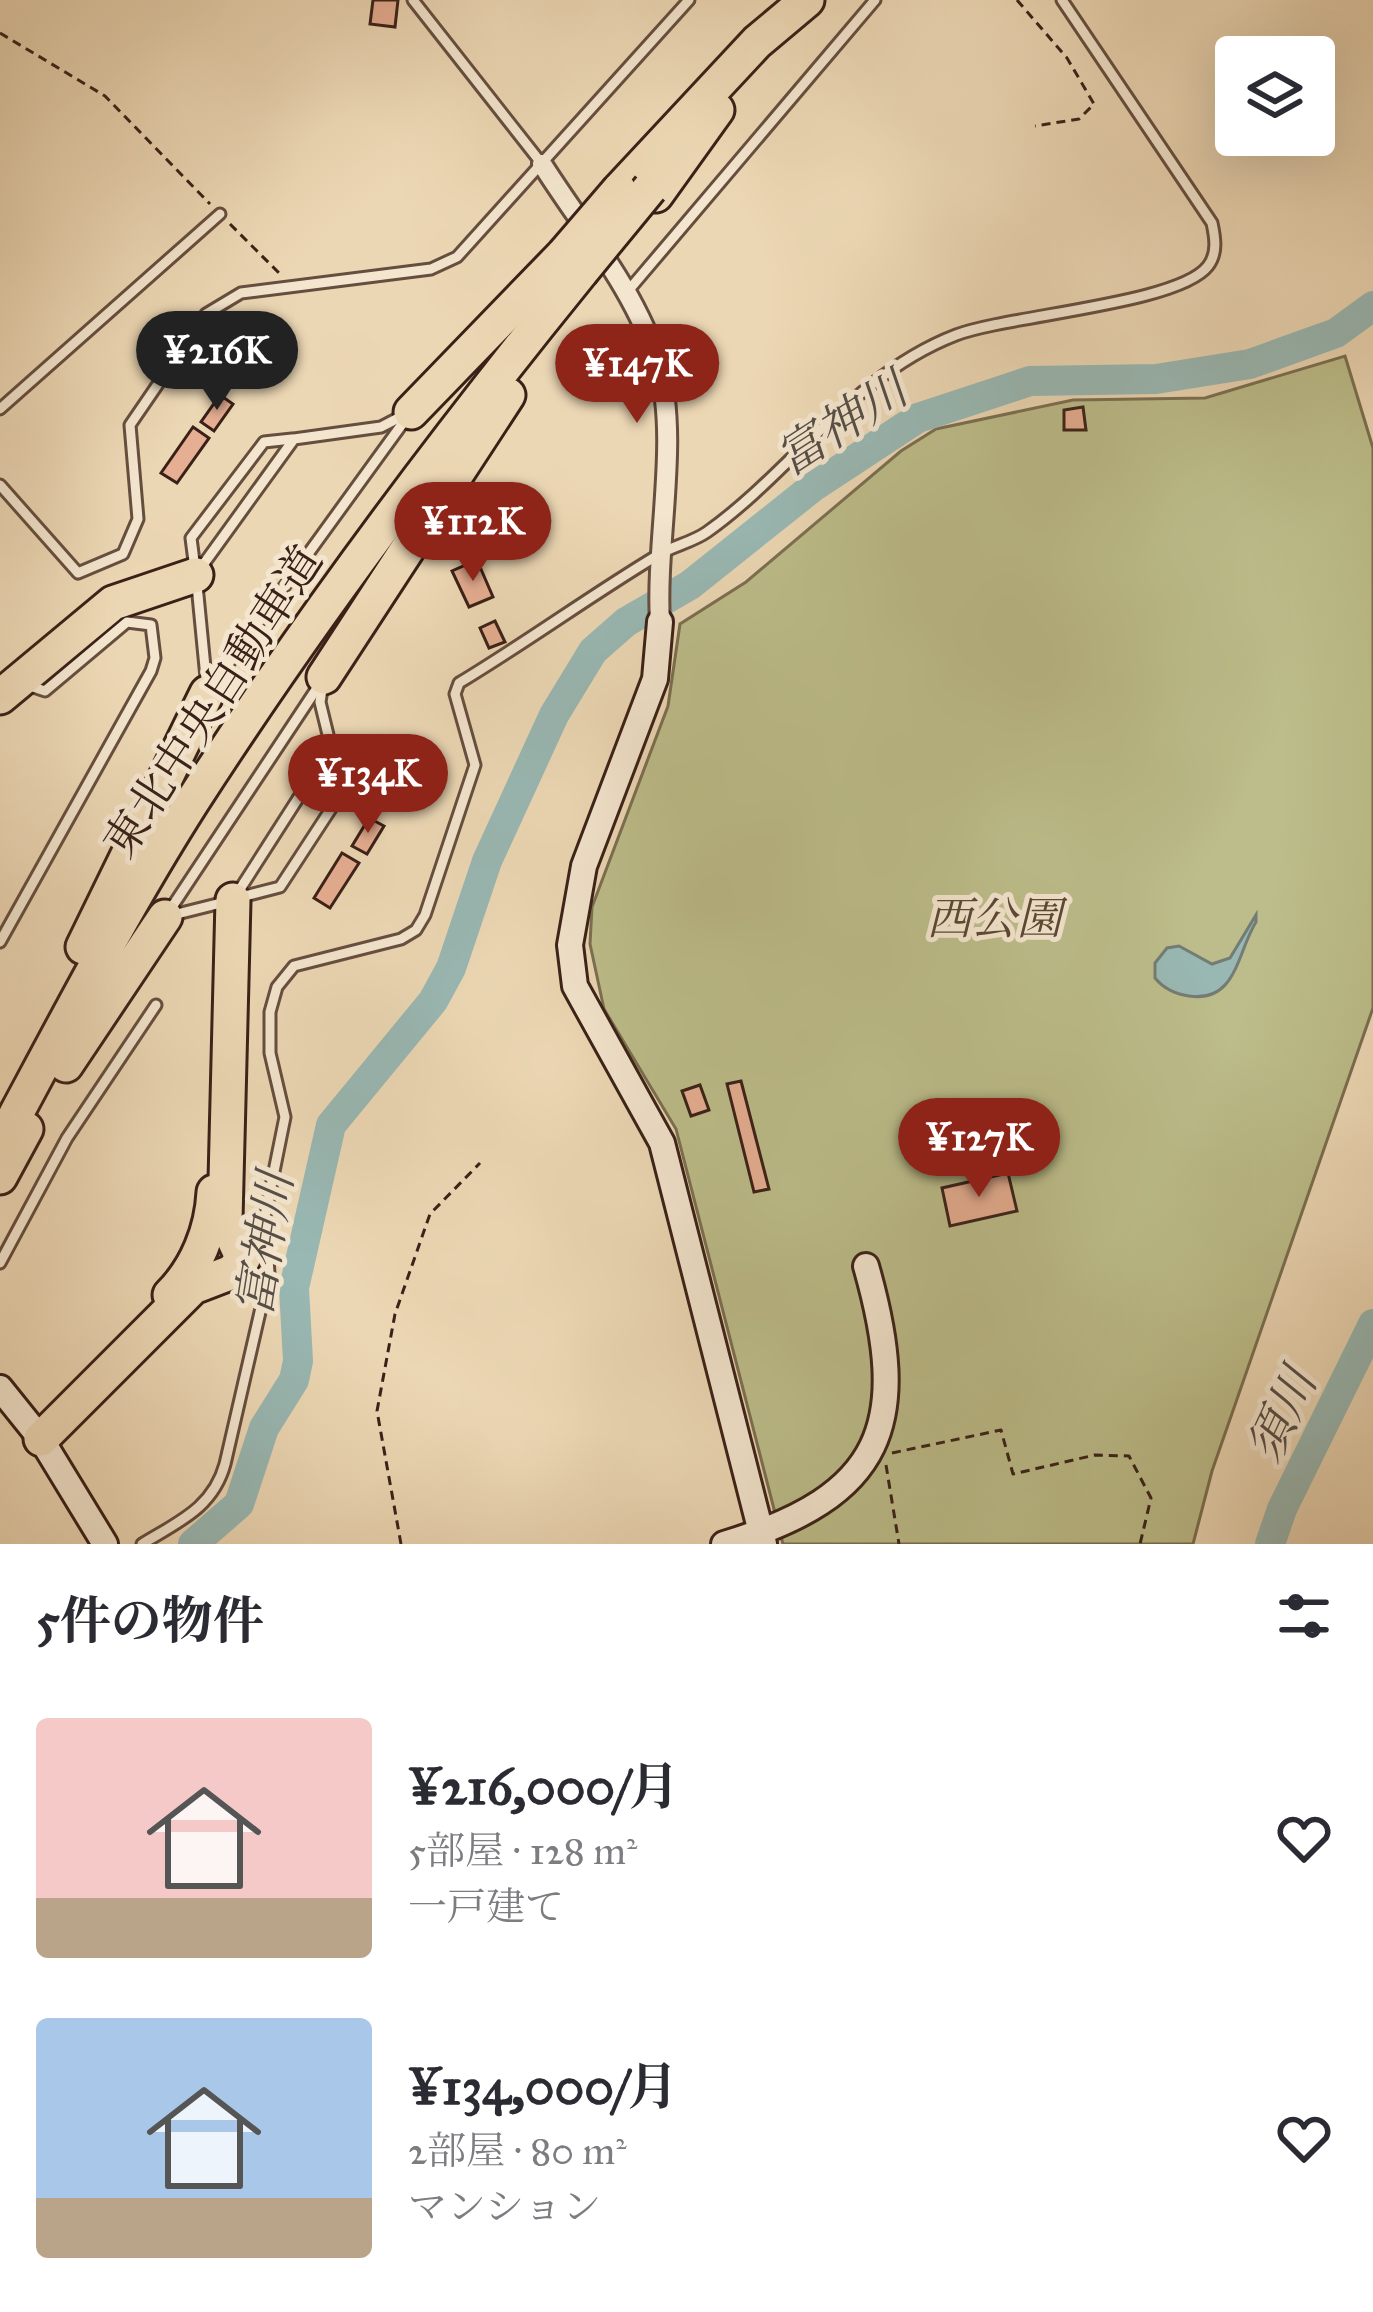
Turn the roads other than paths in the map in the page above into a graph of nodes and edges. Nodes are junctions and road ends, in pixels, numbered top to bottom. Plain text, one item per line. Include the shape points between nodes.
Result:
1 (413, 0) edge
2 (688, 0) edge
3 (809, 0) edge
4 (875, 0) edge
5 (1062, 0) edge
6 (542, 164) junction
7 (642, 191) junction
8 (220, 214) road end
9 (579, 270) junction
10 (625, 295) junction
11 (0, 409) edge
12 (411, 412) junction
13 (294, 439) junction
14 (0, 484) edge
15 (660, 554) junction
16 (195, 564) junction
17 (660, 622) joint
18 (324, 677) junction
19 (6, 687) edge
20 (207, 693) junction
21 (331, 747) junction
22 (226, 901) junction
23 (165, 917) junction
24 (0, 942) edge
25 (156, 1005) dead end
26 (0, 1122) edge
27 (0, 1144) edge
28 (0, 1177) edge
29 (0, 1263) edge
30 (866, 1266) dead end
31 (0, 1388) edge
32 (41, 1439) junction
33 (762, 1539) edge
34 (105, 1544) edge
35 (142, 1544) edge
36 (724, 1544) edge

1 - 6 lane
2 - 6 lane
3 - 7 highway, 東北中央自動車道
3 - 7 highway via 757,42
4 - 10 lane
5 - 15 lane via 1211,223 1216,244 1208,267 1180,285 1025,316 928,348 800,446 706,532
6 - 10 street
6 - 14 lane via 457,256 431,269 221,301 142,404 128,445 138,519 123,554 78,573
7 - 9 highway, 東北中央自動車道, bridge
8 - 11 lane
9 - 12 highway
9 - 18 highway
9 - 27 highway, 東北中央自動車道 via 447,437 266,691 156,864
10 - 15 street via 650,344 663,398
12 - 13 lane via 381,427
12 - 20 lane
13 - 16 lane
13 - 16 lane via 264,442 191,538
15 - 17 street
15 - 35 lane via 459,682 454,694 475,765 416,930 294,966 277,987 270,1053 285,1117 265,1216 269,1274 226,1464 206,1505
16 - 19 highway via 103,598
16 - 20 lane
17 - 33 street via 655,679 584,866 570,945 575,986 662,1143
18 - 21 lane via 320,702
18 - 23 lane
19 - 24 lane via 46,691 116,628 151,625 151,671
20 - 26 highway
21 - 22 lane
21 - 22 lane via 340,795 280,887
22 - 23 lane
22 - 32 highway via 212,1218 187,1279 77,1390
23 - 28 highway
25 - 29 lane via 67,1138
30 - 33 street via 889,1383 876,1434 854,1480
31 - 32 street
32 - 34 street
33 - 36 street

